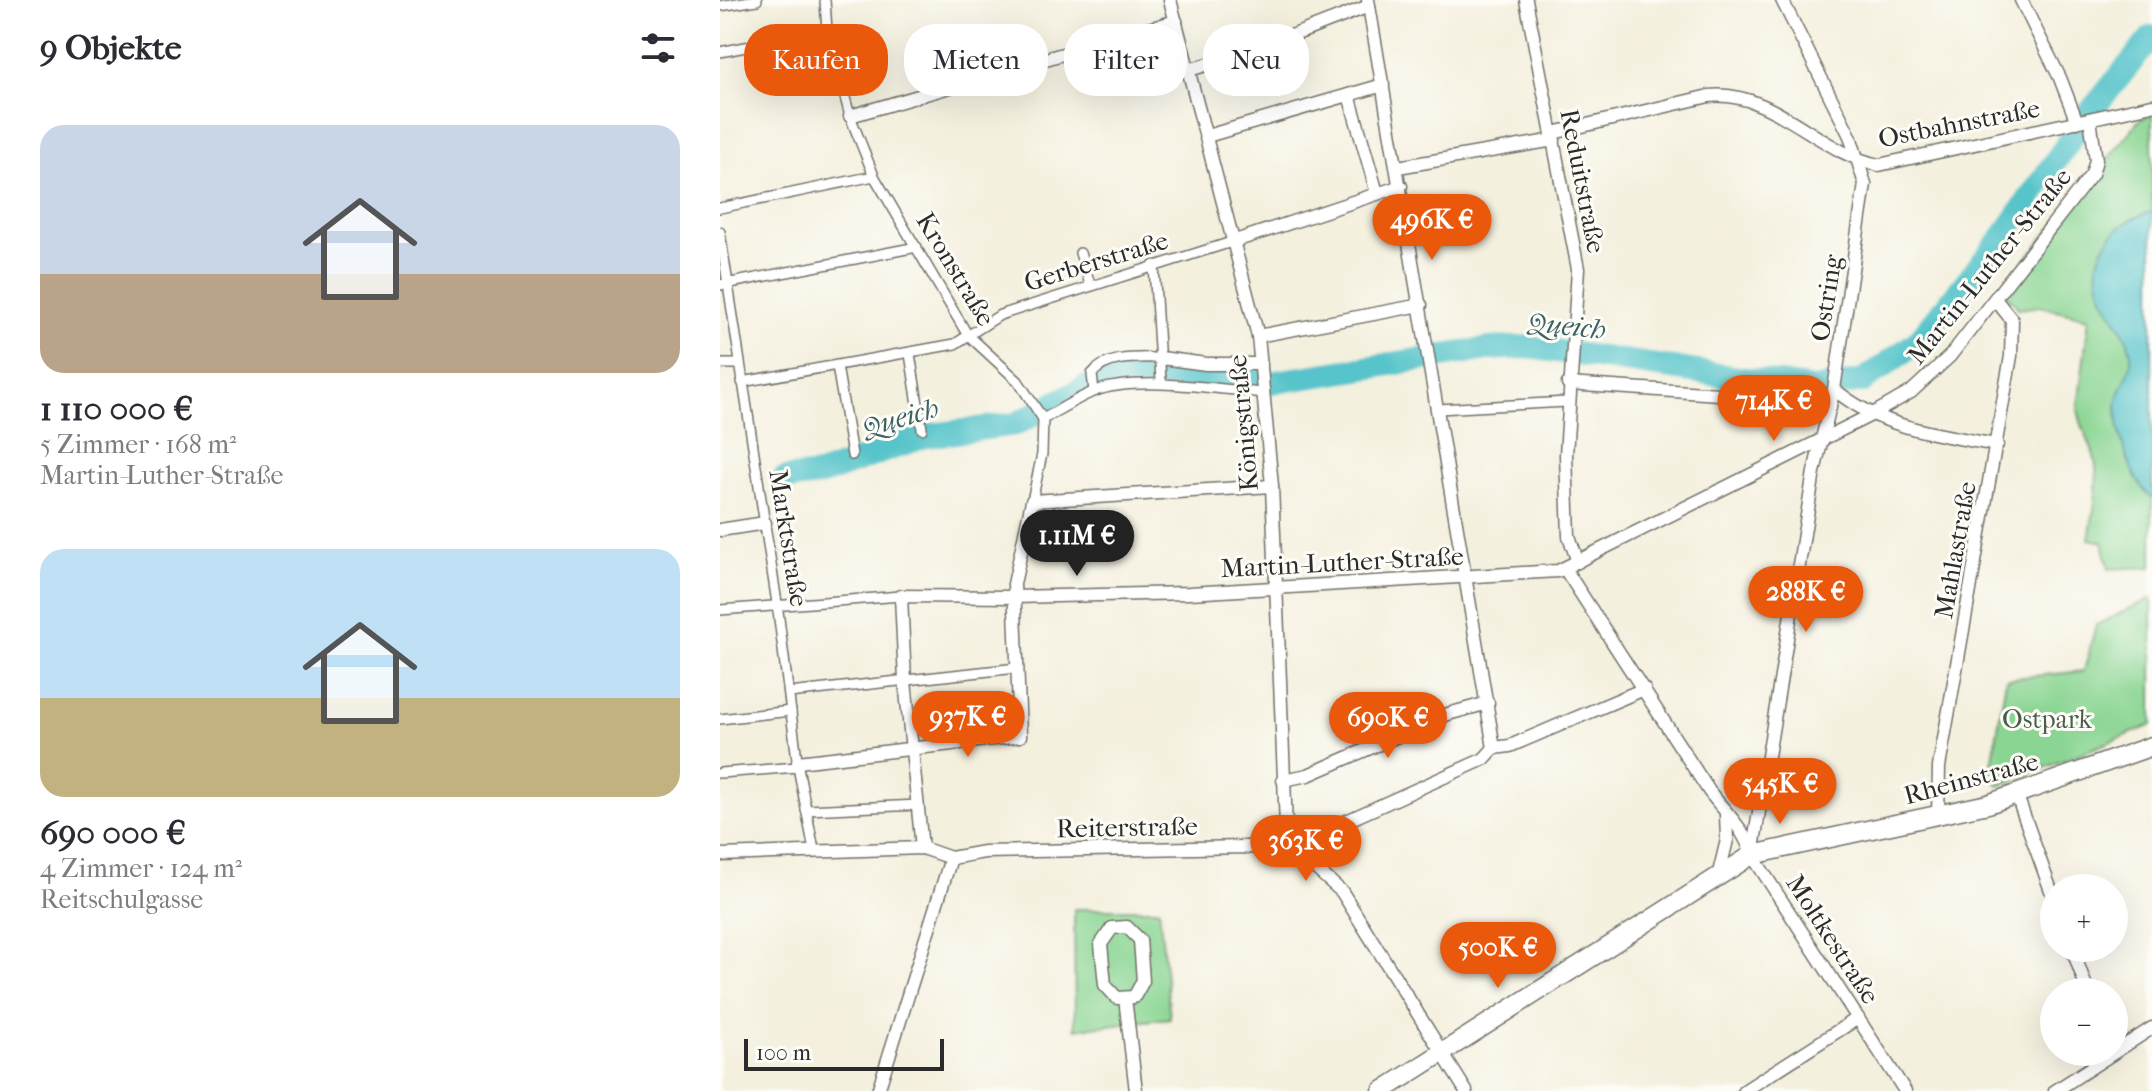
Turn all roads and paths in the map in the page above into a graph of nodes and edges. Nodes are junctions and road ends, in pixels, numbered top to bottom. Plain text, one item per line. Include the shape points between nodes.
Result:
1 (757, 0) edge
2 (825, 0) edge
3 (1170, 0) edge
4 (1526, 0) edge
5 (1782, 0) edge
6 (2021, 0) edge
7 (735, 2) edge
8 (1369, 3) edge
9 (720, 6) edge
10 (1176, 21) junction
11 (827, 24) edge
12 (744, 47) edge
13 (720, 52) edge
14 (1189, 70) junction
15 (1383, 85) junction
16 (1349, 95) junction
17 (845, 96) edge
18 (2152, 105) edge
19 (850, 116) junction
20 (2083, 120) junction
21 (1207, 136) junction
22 (1554, 136) junction
23 (1860, 159) junction
24 (1398, 167) junction
25 (874, 176) junction
26 (1401, 186) junction
27 (1377, 193) junction
28 (720, 208) edge
29 (720, 232) edge
30 (1235, 241) junction
31 (917, 247) junction
32 (1080, 253) dead end
33 (1154, 265) junction
34 (1090, 284) junction
35 (724, 285) edge
36 (1995, 299) junction
37 (1421, 305) junction
38 (967, 334) junction
39 (1258, 336) junction
40 (910, 354) junction
41 (720, 364) edge
42 (740, 364) junction
43 (837, 366) junction
44 (1261, 367) junction
45 (1161, 370) junction
46 (1568, 378) junction
47 (742, 382) junction
48 (1093, 390) junction
49 (1263, 393) junction
50 (1832, 399) junction
51 (1567, 402) junction
52 (1438, 409) junction
53 (1040, 413) junction
54 (1871, 415) junction
55 (922, 429) dead end
56 (1823, 438) junction
57 (1997, 445) junction
58 (852, 455) dead end
59 (1272, 486) junction
60 (1032, 501) junction
61 (765, 523) junction
62 (720, 530) edge
63 (1578, 562) junction
64 (1565, 569) junction
65 (1465, 578) junction
66 (1276, 589) junction
67 (901, 596) junction
68 (1013, 597) junction
69 (777, 603) junction
70 (720, 610) edge
71 (1017, 668) junction
72 (905, 681) junction
73 (1644, 689) junction
74 (789, 693) junction
75 (1488, 703) junction
76 (791, 711) junction
77 (720, 719) edge
78 (2152, 746) edge
79 (912, 747) junction
80 (1494, 748) junction
81 (798, 764) junction
82 (720, 773) edge
83 (1283, 780) junction
84 (2017, 796) junction
85 (919, 805) junction
86 (806, 810) junction
87 (1726, 814) junction
88 (1938, 816) junction
89 (922, 848) junction
90 (814, 850) junction
91 (1296, 851) junction
92 (720, 855) edge
93 (1752, 855) junction
94 (951, 858) junction
95 (1719, 873) junction
96 (2045, 874) edge
97 (1125, 998) junction
98 (1858, 1018) junction
99 (2148, 1031) edge
100 (2128, 1043) edge
101 (2152, 1047) edge
102 (1441, 1052) junction
103 (2092, 1066) edge
104 (878, 1091) edge
105 (1136, 1091) edge
106 (1382, 1091) edge
107 (1466, 1091) edge
108 (1744, 1091) edge
109 (1905, 1091) edge
110 (2055, 1091) edge

1 - 7 street
2 - 11 street, Kronstraße
3 - 10 street, Königstraße
4 - 22 street, Reduitstraße
5 - 23 street, Ostring
6 - 20 street, Martin-Luther-Straße
7 - 9 street
8 - 14 street via 1255,50
8 - 15 street
10 - 14 street, Königstraße
10 - 19 street
12 - 13 street
14 - 21 street, Königstraße
15 - 16 street
15 - 24 street
16 - 21 street
16 - 27 street
17 - 19 street, Kronstraße
18 - 20 street, Ostbahnstraße
19 - 25 street, Kronstraße
20 - 23 street, Ostbahnstraße via 1884,164
20 - 36 street, Martin-Luther-Straße via 2096,149 2092,174
21 - 30 street, Königstraße
22 - 23 street, Ostbahnstraße via 1719,95 1761,104
22 - 24 street, Ostbahnstraße
22 - 46 street, Reduitstraße via 1578,269
23 - 50 street, Ostring via 1864,201
24 - 26 street
25 - 28 street
25 - 31 street, Kronstraße
26 - 27 street
26 - 37 street
27 - 30 street
29 - 35 street, Marktstraße
30 - 33 street, Gerberstraße
30 - 39 street, Königstraße
31 - 35 street
31 - 38 street, Kronstraße
32 - 34 street
33 - 34 street, Gerberstraße
33 - 45 street
34 - 38 street, Gerberstraße via 1000,315
35 - 42 street, Marktstraße
36 - 54 street, Martin-Luther-Straße via 1934,372
36 - 57 street, Mahlastraße via 2013,327
37 - 39 street
37 - 52 street
38 - 40 street, Gerberstraße via 955,344
38 - 53 street, Kronstraße via 1018,381
39 - 44 street, Königstraße
40 - 43 street, Gerberstraße
40 - 55 street
41 - 42 street
42 - 47 street, Marktstraße
43 - 47 street, Gerberstraße
43 - 58 street
44 - 45 street via 1206,364
44 - 49 street, Königstraße
45 - 48 street via 1125,359 1098,366 1092,374
46 - 50 street
46 - 51 street
47 - 61 street, Marktstraße
48 - 49 street via 1161,385
48 - 53 street
49 - 59 street, Königstraße
50 - 54 street
50 - 56 street, Ostring
51 - 52 street
51 - 63 street via 1569,528
52 - 65 street
53 - 60 street via 1042,454
54 - 56 street, Martin-Luther-Straße
54 - 57 street via 1905,428
56 - 63 street, Martin-Luther-Straße
56 - 93 street, Ostring via 1802,537
57 - 88 street, Mahlastraße via 1939,767
59 - 60 street
59 - 66 street, Königstraße
60 - 68 street
61 - 62 street
61 - 69 street, Marktstraße
63 - 64 street, Martin-Luther-Straße
64 - 65 street, Martin-Luther-Straße
64 - 73 street, Moltkestraße
65 - 66 street, Martin-Luther-Straße
65 - 75 street
66 - 68 street, Martin-Luther-Straße
66 - 83 street, Königstraße
67 - 68 street, Martin-Luther-Straße
67 - 69 street, Martin-Luther-Straße
67 - 72 street
68 - 71 street
69 - 70 street, Martin-Luther-Straße
69 - 74 street, Marktstraße
71 - 72 street
71 - 79 street via 1020,736
72 - 74 street
72 - 79 street
73 - 80 street
73 - 87 street, Moltkestraße
74 - 76 street, Marktstraße
75 - 80 street
75 - 83 street via 1448,714 1308,775
76 - 77 street
76 - 81 street, Marktstraße
78 - 84 main road, Rheinstraße
79 - 81 street
79 - 85 street
80 - 91 street via 1484,759 1331,828
81 - 82 street
81 - 86 street, Marktstraße
83 - 91 street, Königstraße via 1284,823
84 - 88 main road, Rheinstraße
84 - 96 street
85 - 86 street
85 - 89 street
86 - 90 street, Marktstraße
87 - 93 street, Moltkestraße via 1742,827
87 - 95 street via 1727,840
88 - 93 main road, Rheinstraße
89 - 90 street, Reiterstraße
89 - 94 street, Reiterstraße
90 - 92 street, Reiterstraße
91 - 94 street, Reiterstraße via 1247,847 993,852
91 - 102 street via 1342,892
93 - 95 main road, Rheinstraße
93 - 98 street, Moltkestraße
94 - 104 street
95 - 102 main road, Rheinstraße
97 - 97 street via 1134,997 1143,981 1140,940 1127,927 1112,928 1101,944 1105,985 1117,998
97 - 105 street
98 - 108 street
98 - 109 street, Moltkestraße
99 - 100 street
99 - 101 street
102 - 106 main road, Rheinstraße
102 - 107 street
103 - 110 street

